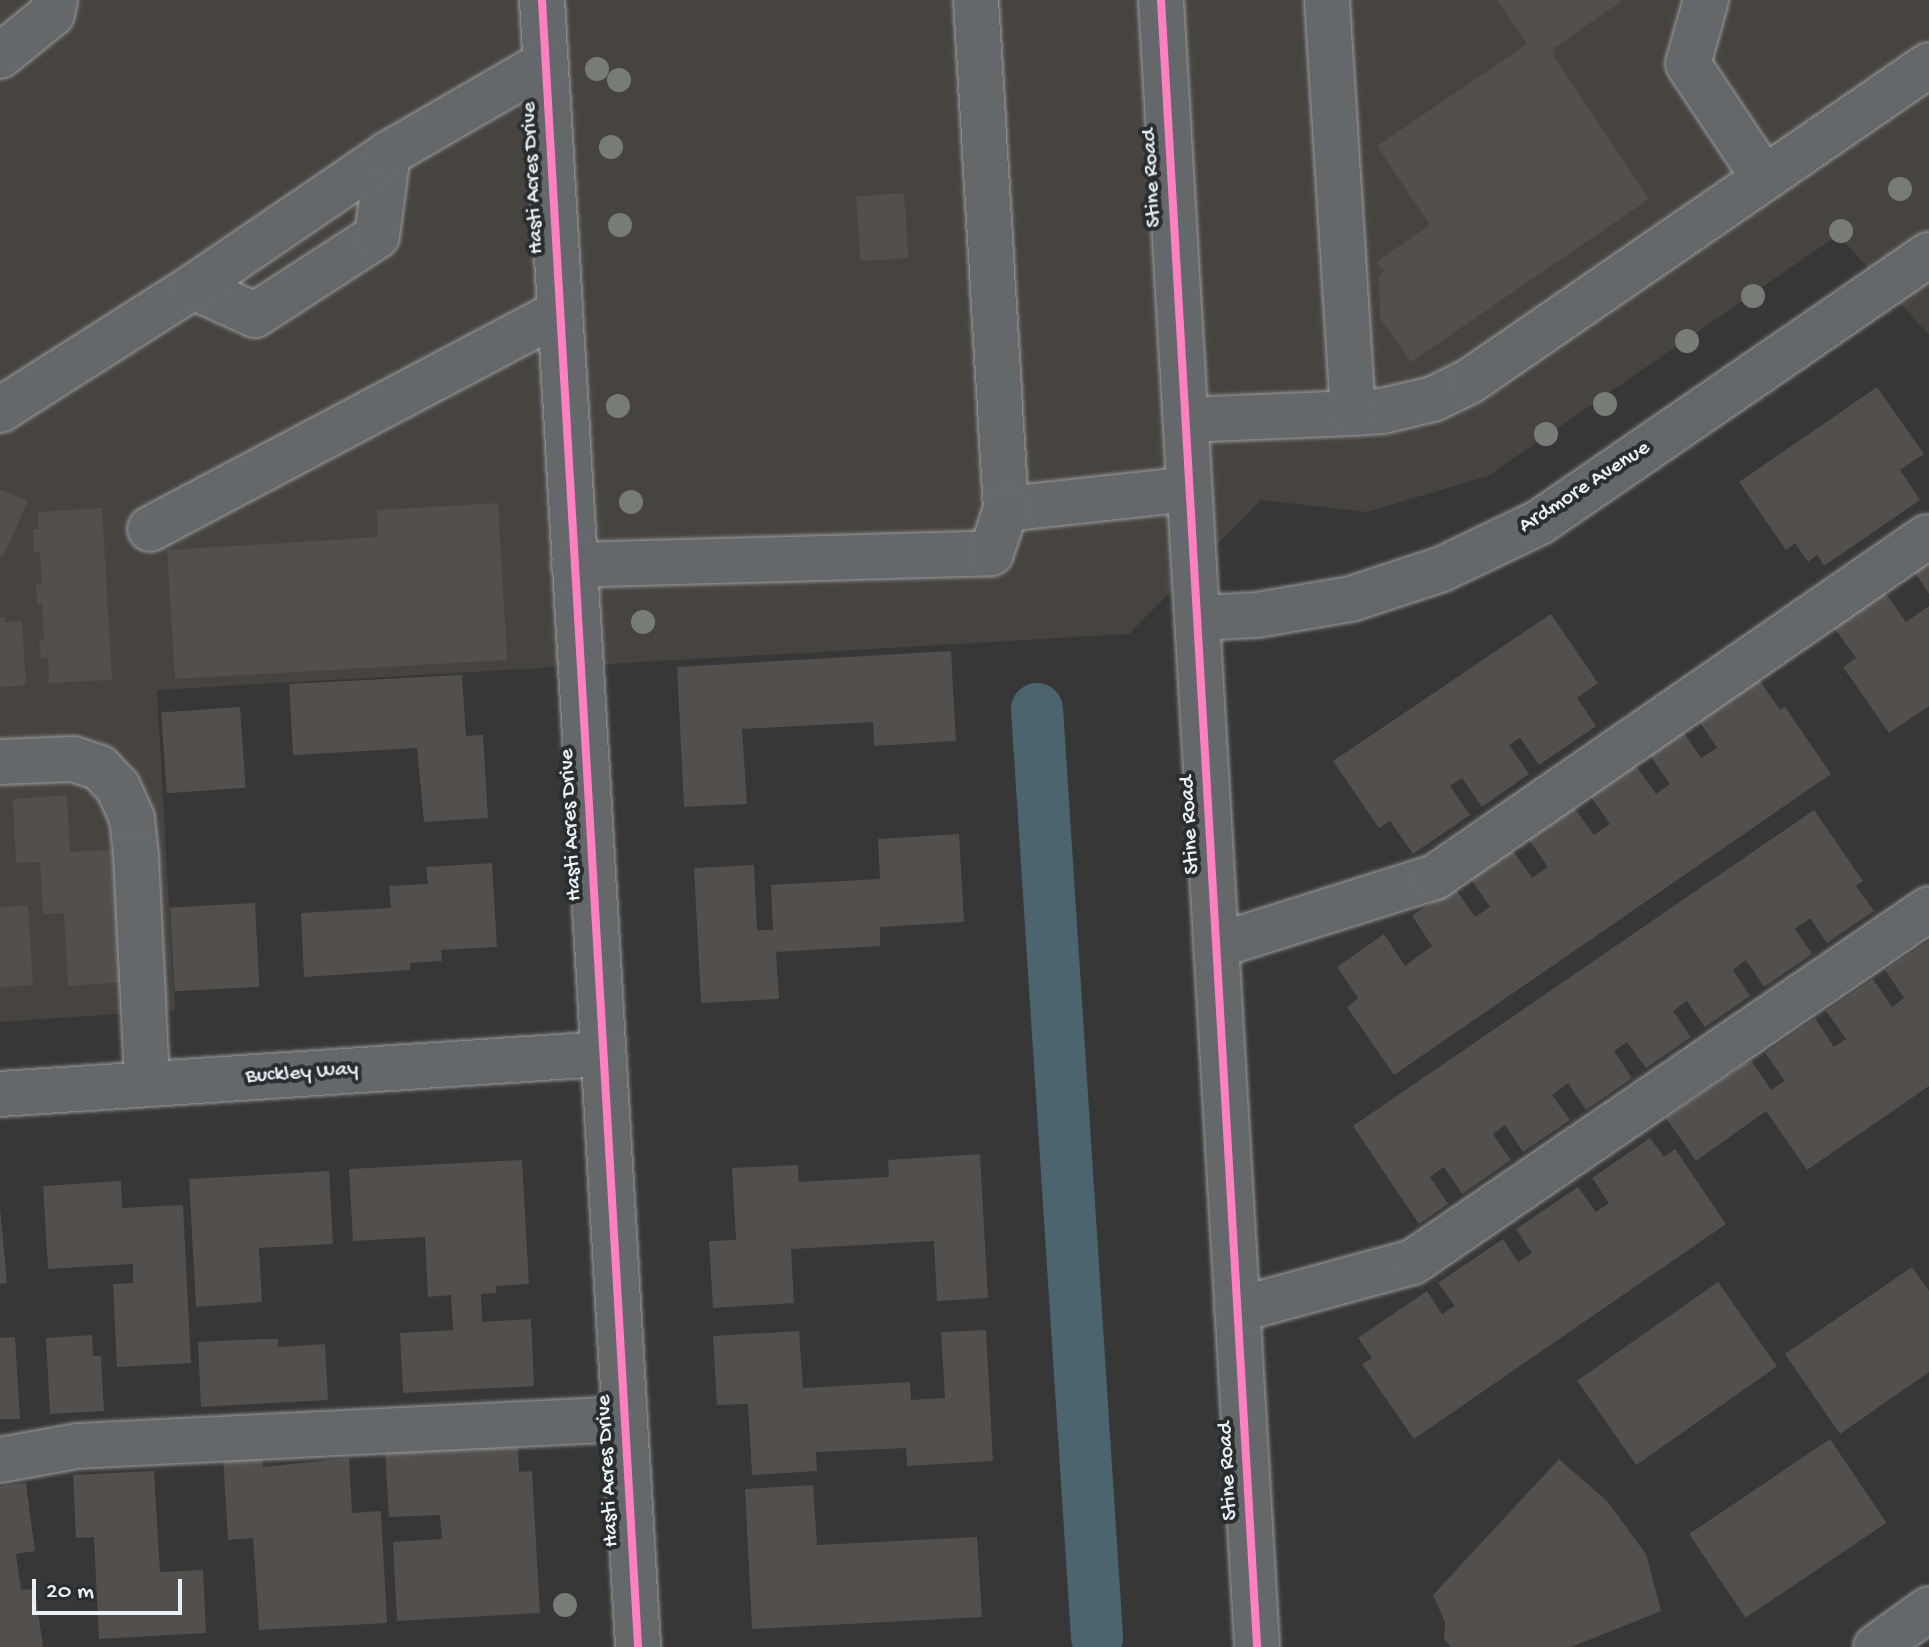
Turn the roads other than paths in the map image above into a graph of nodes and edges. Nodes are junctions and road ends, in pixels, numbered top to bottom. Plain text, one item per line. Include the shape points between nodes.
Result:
1 (55, 0) edge
2 (542, 0) edge
3 (976, 0) edge
4 (1161, 0) edge
5 (1327, 0) edge
6 (1706, 0) edge
7 (0, 56) edge
8 (545, 63) junction
9 (1929, 65) edge
10 (388, 154) junction
11 (1764, 178) junction
12 (1929, 255) edge
13 (193, 287) junction
14 (560, 312) junction
15 (0, 410) edge
16 (1353, 413) junction
17 (1186, 420) junction
18 (1189, 489) junction
19 (1006, 509) junction
20 (150, 529) dead end
21 (1927, 537) edge
22 (574, 565) junction
23 (1197, 618) junction
24 (0, 762) edge
25 (1929, 909) edge
26 (1216, 946) junction
27 (603, 1054) junction
28 (147, 1084) junction
29 (0, 1094) edge
30 (1237, 1310) junction
31 (624, 1419) junction
32 (0, 1460) edge
33 (1929, 1609) edge
34 (638, 1647) edge
35 (1257, 1647) edge
36 (1876, 1647) edge

1 - 7 street via 52,14
2 - 8 street, Hasti Acres Drive
3 - 19 street
4 - 17 street, Stine Road
5 - 16 street
6 - 11 street via 1688,64
8 - 10 street
8 - 14 street, Hasti Acres Drive
9 - 11 street
10 - 13 street
10 - 13 street via 377,236 255,315
11 - 16 street via 1470,381 1433,399
12 - 23 street, Ardmore Avenue via 1540,522 1442,569 1351,599 1257,615
13 - 15 street
14 - 20 street
14 - 22 street, Hasti Acres Drive
16 - 17 street
17 - 18 street, Stine Road
18 - 19 street
18 - 23 street, Stine Road
19 - 22 street via 991,553
21 - 26 street via 1435,877
22 - 27 street, Hasti Acres Drive
23 - 26 street, Stine Road
24 - 28 street via 73,759 100,768 118,787 132,818 136,855
25 - 30 street via 1413,1262
26 - 30 street, Stine Road
27 - 28 street, Buckley Way
27 - 31 street, Hasti Acres Drive
28 - 29 street, Buckley Way
30 - 35 street, Stine Road
31 - 32 street via 77,1446
31 - 34 street, Hasti Acres Drive
33 - 36 street

